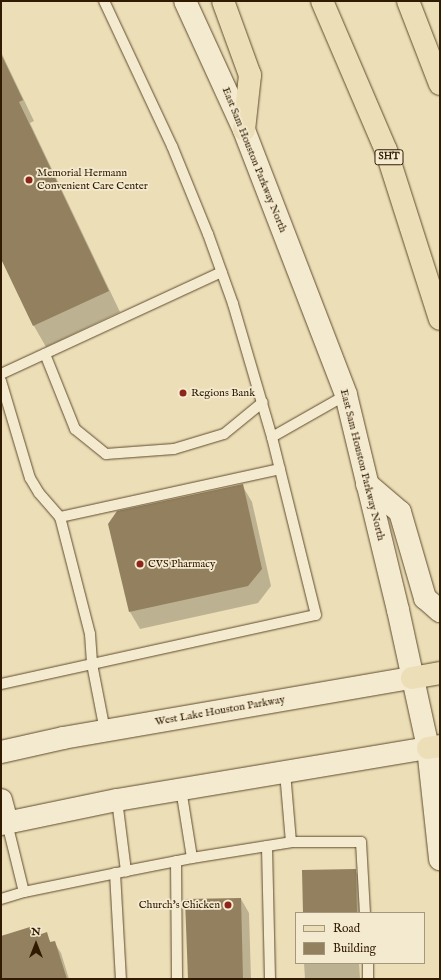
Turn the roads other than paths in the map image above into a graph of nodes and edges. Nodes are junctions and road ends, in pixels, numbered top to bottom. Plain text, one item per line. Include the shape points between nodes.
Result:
1 (104, 1) edge
2 (184, 1) edge
3 (223, 1) edge
4 (322, 1) edge
5 (408, 1) edge
6 (440, 84) edge
7 (244, 130) junction
8 (222, 272) junction
9 (440, 319) edge
10 (45, 354) junction
11 (1, 374) edge
12 (1, 381) edge
13 (346, 395) junction
14 (263, 402) junction
15 (272, 437) junction
16 (280, 468) junction
17 (368, 484) junction
18 (60, 517) junction
19 (440, 611) edge
20 (92, 664) junction
21 (440, 673) edge
22 (412, 678) junction
23 (1, 684) edge
24 (106, 731) junction
25 (434, 748) edge
26 (1, 752) edge
27 (285, 772) junction
28 (181, 789) junction
29 (1, 800) edge
30 (117, 800) junction
31 (4, 824) edge
32 (291, 842) junction
33 (267, 846) junction
34 (192, 858) junction
35 (440, 859) edge
36 (176, 861) junction
37 (126, 871) junction
38 (115, 873) junction
39 (24, 892) junction
40 (1, 899) edge
41 (365, 912) edge
42 (368, 964) edge
43 (121, 979) edge
44 (177, 979) edge
45 (270, 979) edge
46 (368, 979) edge

1 - 8 lane via 189,186
2 - 7 main road, East Sam Houston Parkway North
3 - 7 main road via 250,75
4 - 9 main road, SHT via 386,150
5 - 6 main road
7 - 13 main road, East Sam Houston Parkway North
8 - 10 lane
8 - 14 lane
10 - 11 lane
10 - 14 lane via 75,429 106,454 174,449 224,434
12 - 18 lane via 30,478 39,493
13 - 15 lane
13 - 17 main road, East Sam Houston Parkway North
14 - 15 lane
15 - 16 lane
16 - 18 lane
16 - 20 lane via 316,615
17 - 19 main road via 400,512 425,598
17 - 22 main road, East Sam Houston Parkway North
18 - 20 lane via 90,634
20 - 23 lane
20 - 24 lane
21 - 22 main road, West Lake Houston Parkway
22 - 24 main road, West Lake Houston Parkway
22 - 25 main road, East Sam Houston Parkway North
24 - 26 main road, West Lake Houston Parkway
25 - 27 main road
25 - 35 main road, East Sam Houston Parkway North
27 - 28 main road
27 - 32 lane
28 - 30 main road
28 - 34 lane
29 - 31 main road
30 - 31 main road
30 - 37 lane
31 - 39 lane
32 - 33 lane
32 - 41 lane via 361,842
33 - 34 lane
33 - 45 lane
34 - 36 lane
36 - 37 lane
36 - 44 lane
37 - 38 lane
38 - 39 lane
38 - 43 lane
39 - 40 lane
42 - 46 lane

